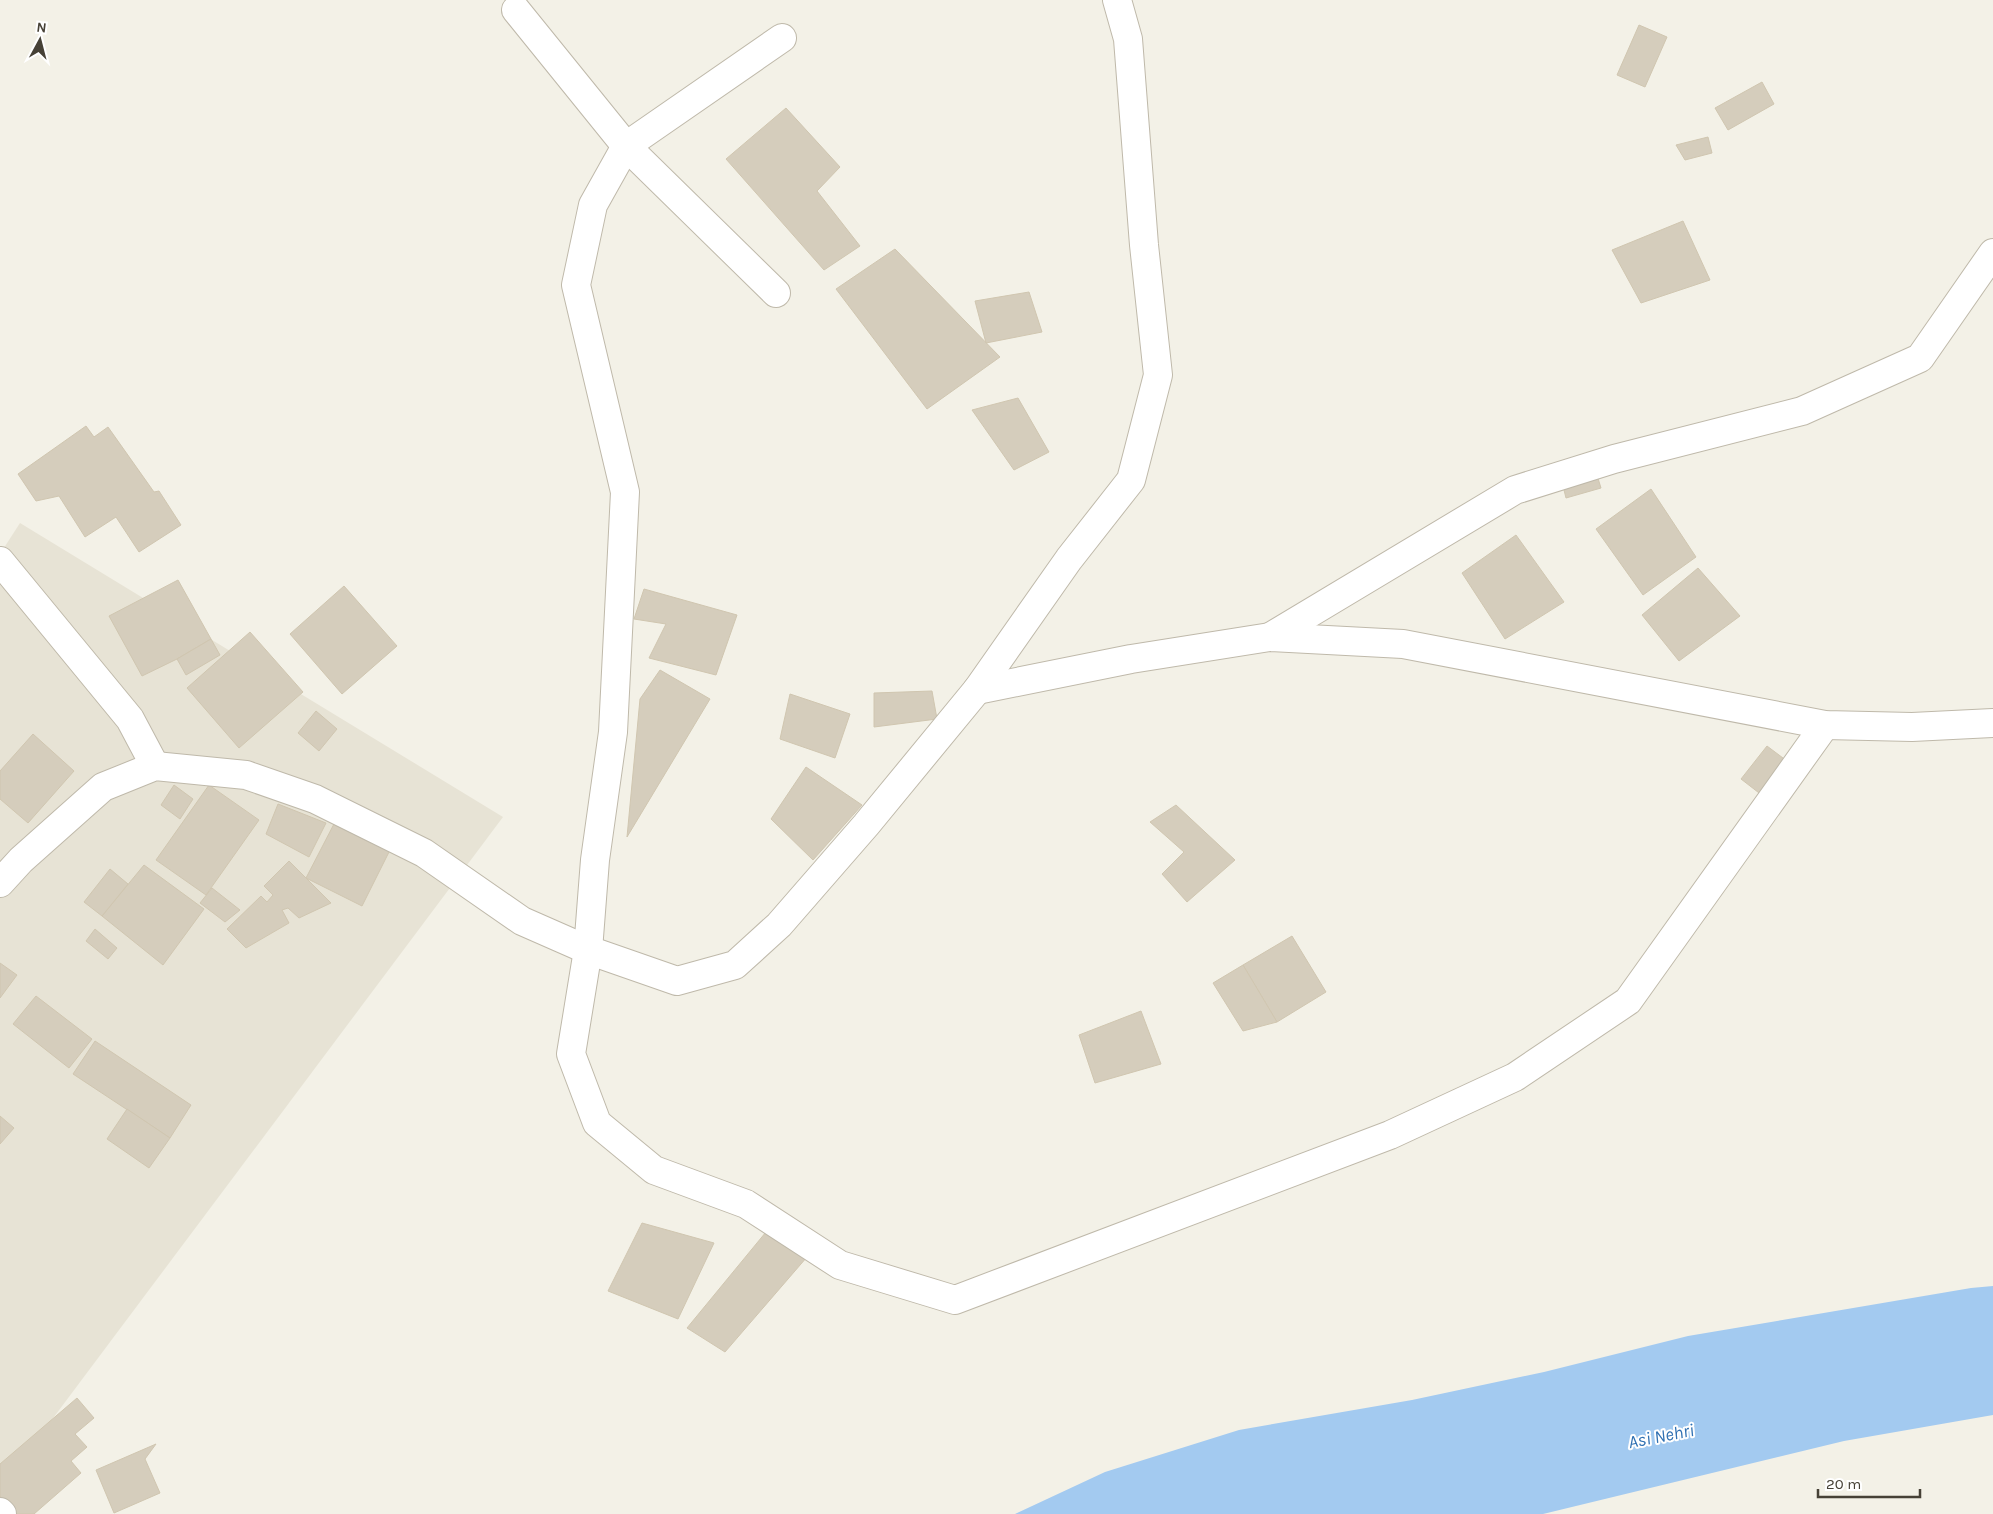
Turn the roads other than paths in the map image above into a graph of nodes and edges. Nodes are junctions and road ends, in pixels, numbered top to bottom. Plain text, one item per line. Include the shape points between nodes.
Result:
1 (1117, 0) edge
2 (516, 10) dead end
3 (782, 38) dead end
4 (626, 146) junction
5 (1993, 253) edge
6 (776, 293) dead end
7 (0, 561) edge
8 (1270, 637) junction
9 (977, 690) junction
10 (1993, 723) edge
11 (1825, 725) junction
12 (155, 766) junction
13 (0, 883) edge
14 (588, 950) junction

1 - 9 street via 1128,39 1144,246 1158,374 1131,480 1069,559
2 - 4 street
3 - 4 street
4 - 6 street
4 - 14 street via 593,205 576,285 625,492 613,732 595,860
5 - 8 street via 1920,358 1802,411 1614,459 1515,490
7 - 12 street via 130,719
8 - 9 street via 1131,659
8 - 11 street via 1403,644
9 - 14 street via 779,925 735,965 677,981
10 - 11 street via 1912,727
11 - 14 street via 1628,1001 1515,1077 1390,1135 955,1300 840,1265 746,1204 654,1170 597,1123 571,1054
12 - 13 street via 103,787 21,860
12 - 14 street via 246,775 315,799 424,853 522,921

